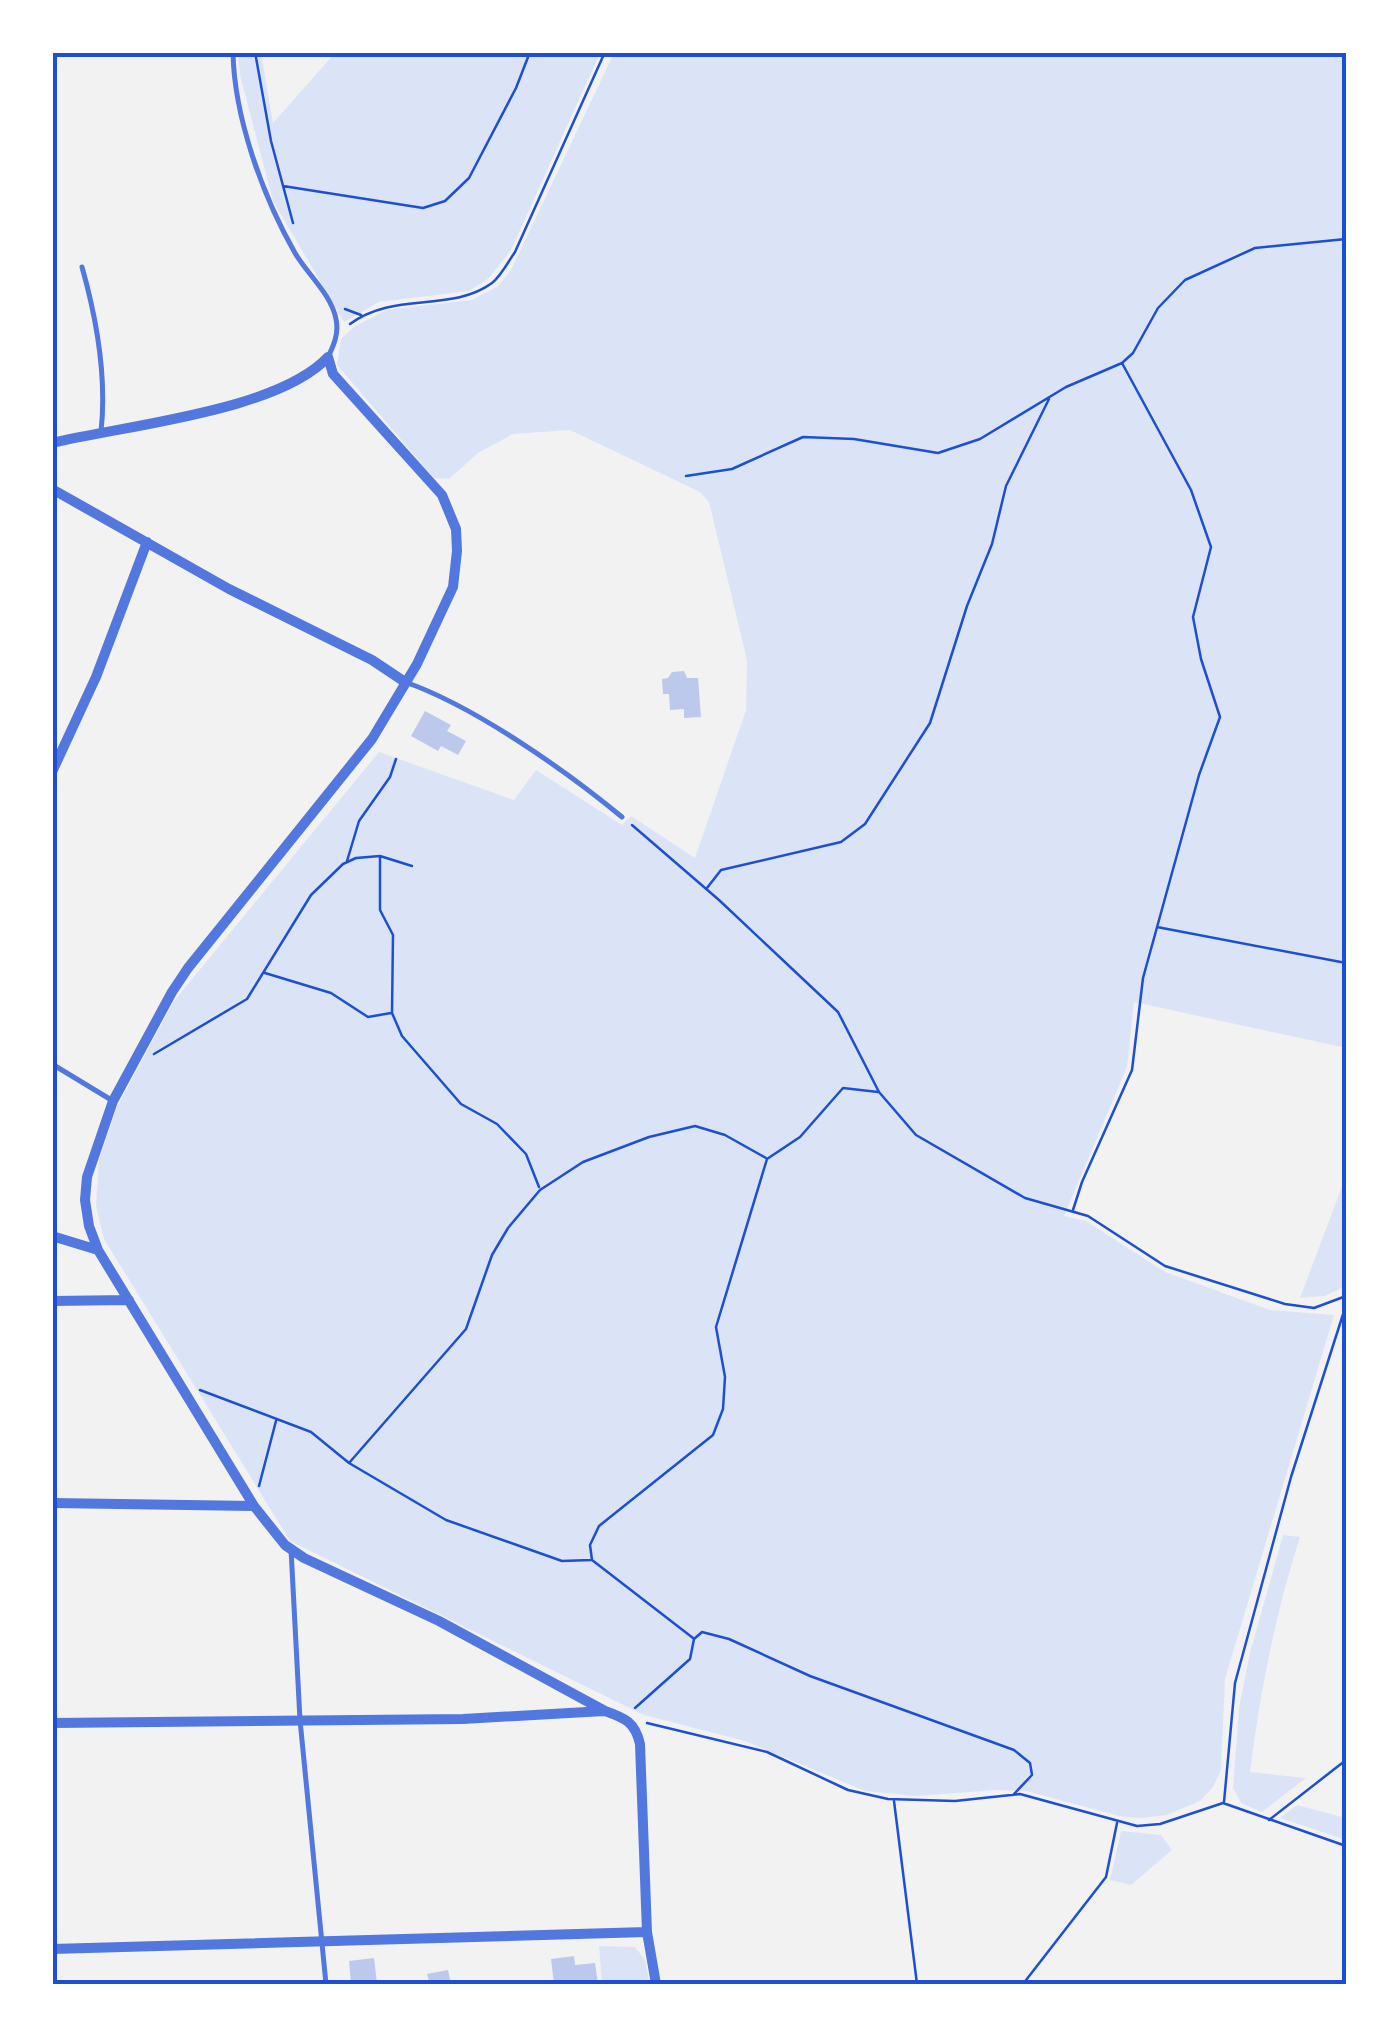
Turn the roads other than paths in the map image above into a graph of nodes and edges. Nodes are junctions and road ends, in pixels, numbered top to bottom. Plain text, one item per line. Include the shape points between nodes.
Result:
1 (233, 52) edge
2 (82, 267) dead end
3 (328, 357) junction
4 (101, 432) junction
5 (52, 443) edge
6 (52, 489) edge
7 (147, 542) junction
8 (405, 682) junction
9 (52, 772) edge
10 (622, 817) road end
11 (52, 1064) edge
12 (112, 1101) junction
13 (52, 1236) edge
14 (98, 1250) junction
15 (129, 1300) junction
16 (52, 1301) edge
17 (52, 1503) edge
18 (254, 1506) junction
19 (291, 1549) junction
20 (605, 1711) junction
21 (300, 1720) junction
22 (52, 1723) edge
23 (647, 1932) junction
24 (322, 1942) junction
25 (52, 1948) edge
26 (326, 1984) edge
27 (656, 1984) edge

1 - 3 lane via 262,182 300,262 336,316
2 - 4 lane via 103,379
3 - 4 street via 314,372 250,401
3 - 8 street via 333,374 442,495 456,529 453,587
4 - 5 street
6 - 7 street
7 - 8 street
7 - 9 street
8 - 10 lane via 456,704
8 - 12 street via 372,740 188,968
11 - 12 lane
12 - 14 street via 87,1176 87,1213
13 - 14 street
14 - 15 street
15 - 16 street
15 - 18 street
17 - 18 street
18 - 19 street
19 - 20 street
19 - 21 lane
20 - 21 street
20 - 23 street via 627,1718 640,1744
21 - 22 street
21 - 24 lane
23 - 24 street
23 - 27 street
24 - 25 street
24 - 26 lane

